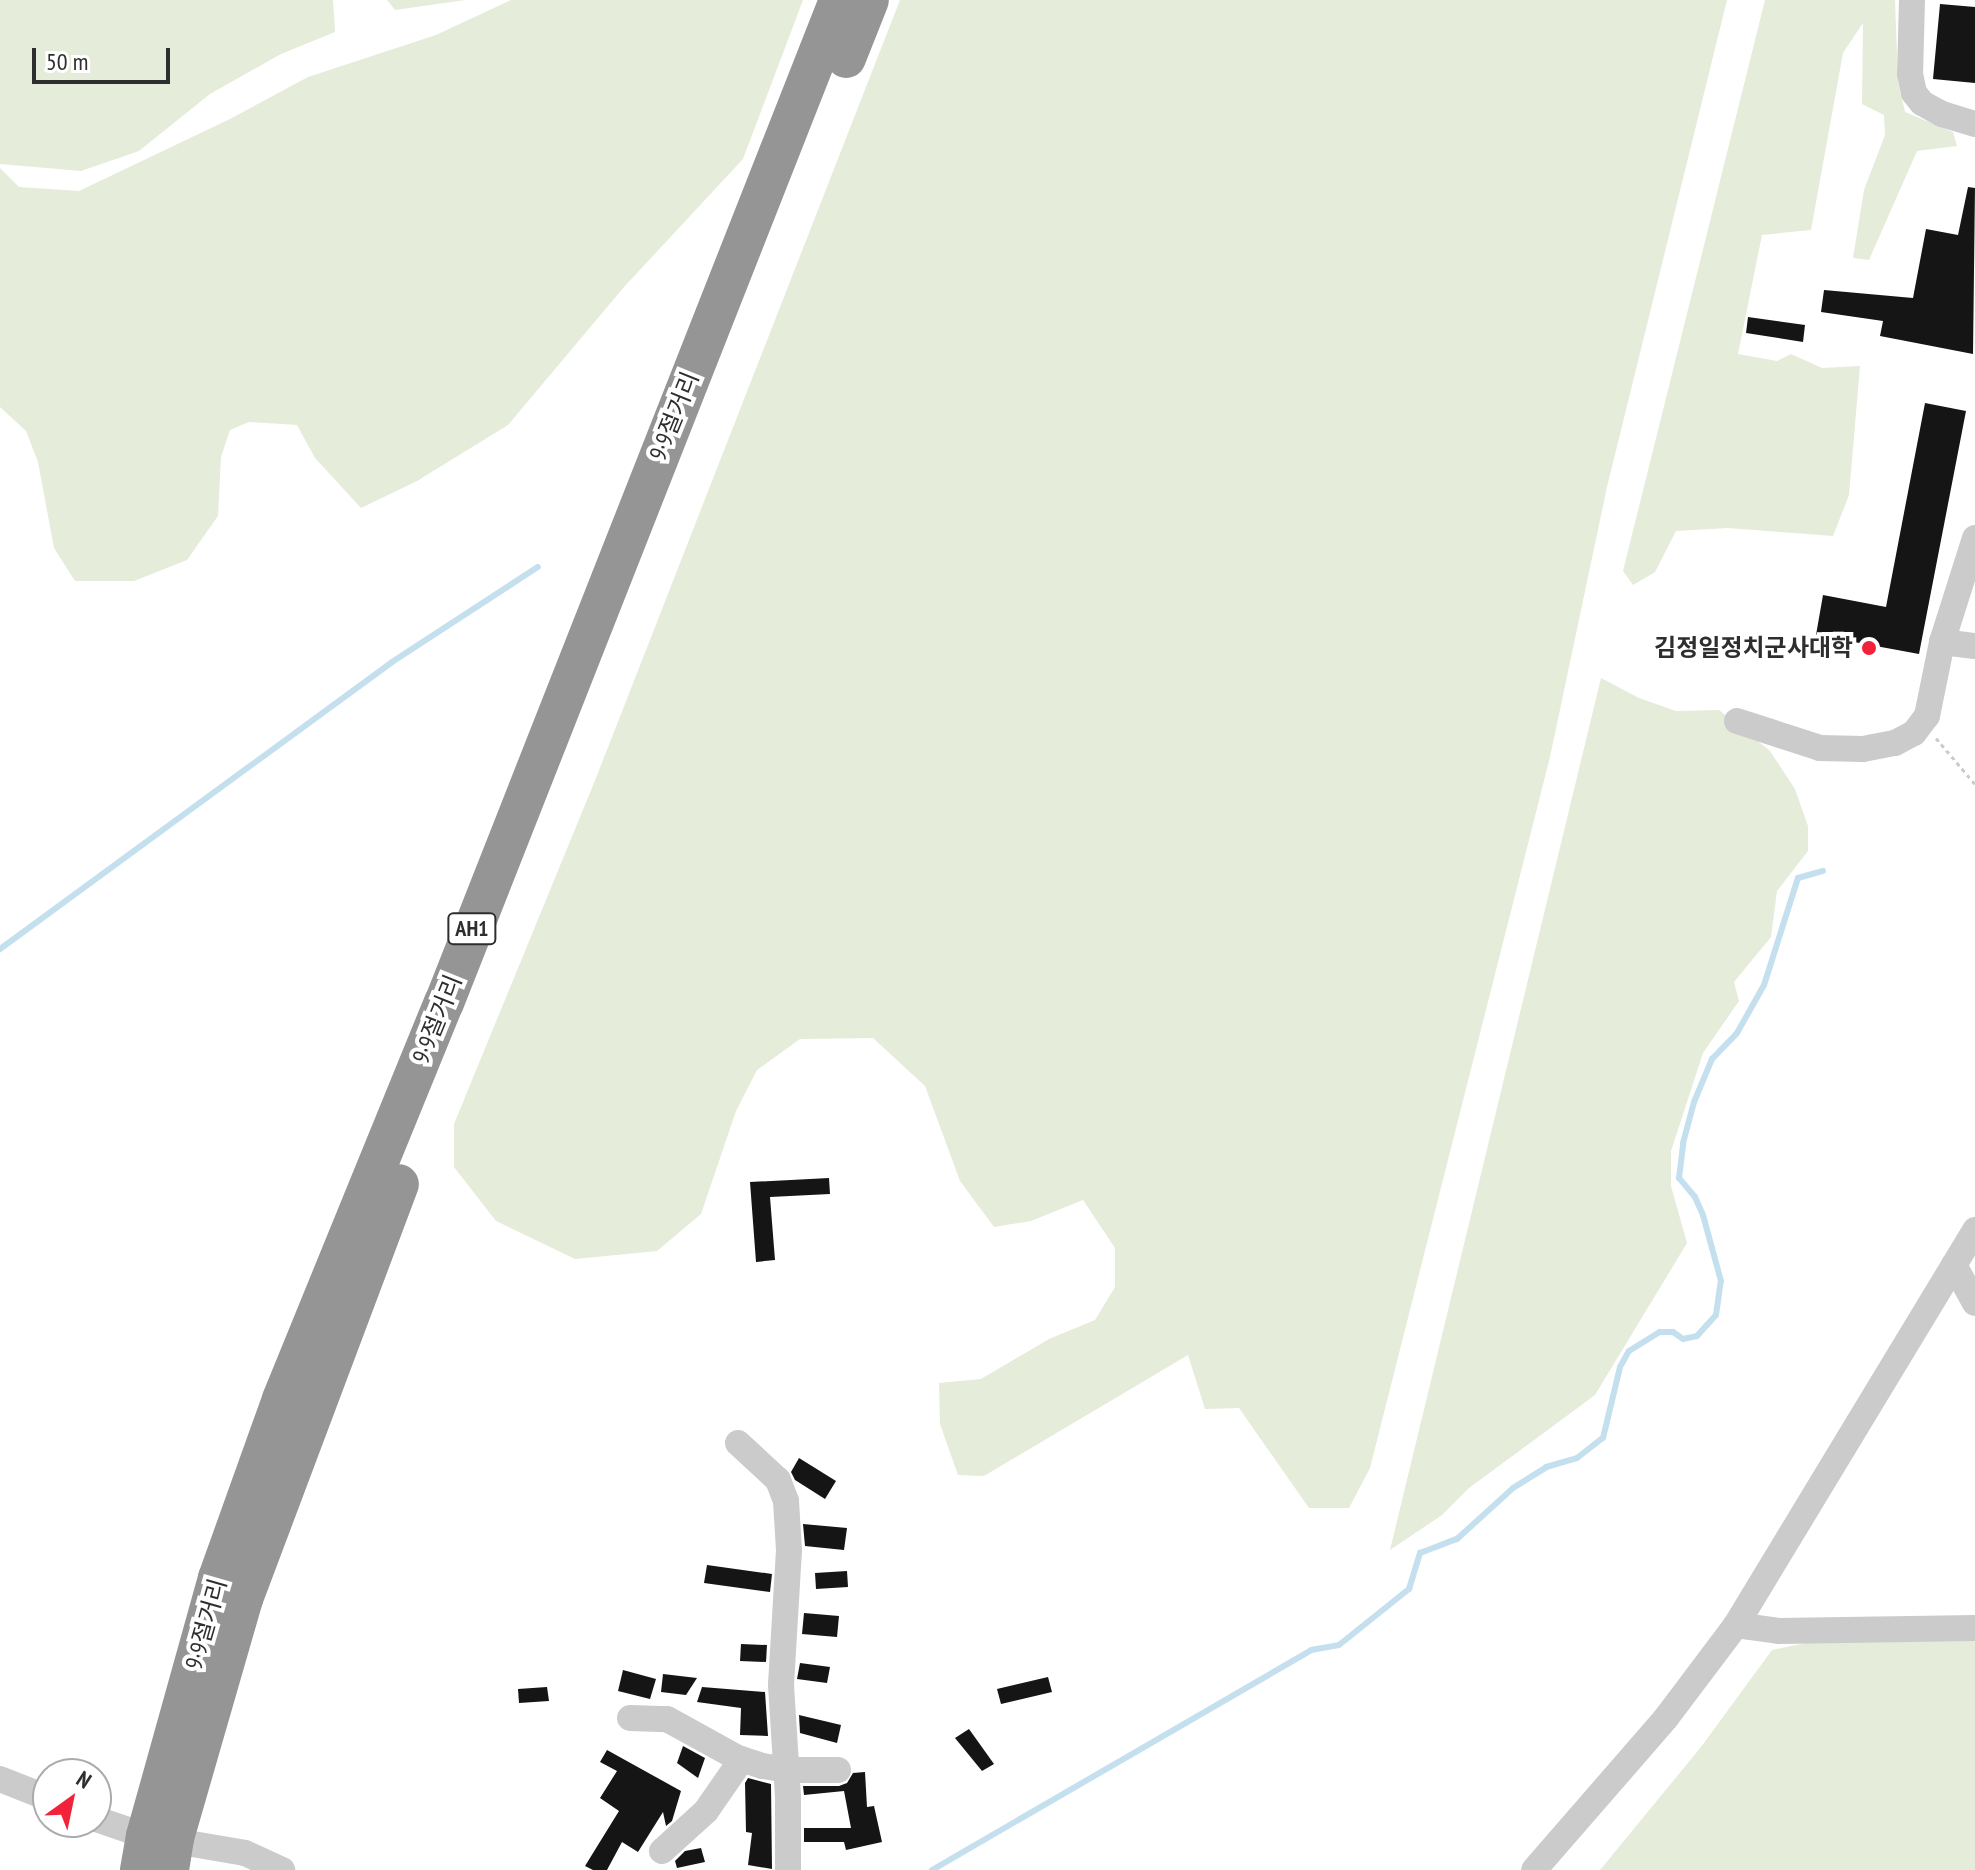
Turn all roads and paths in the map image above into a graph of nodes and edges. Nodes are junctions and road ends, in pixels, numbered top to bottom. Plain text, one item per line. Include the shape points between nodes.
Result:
1 (839, 0) edge
2 (869, 0) edge
3 (1912, 0) edge
4 (1975, 124) edge
5 (1975, 538) edge
6 (1942, 642) junction
7 (1975, 646) edge
8 (1927, 716) junction
9 (1737, 721) dead end
10 (1975, 784) edge
11 (1975, 1230) edge
12 (1954, 1265) junction
13 (1975, 1303) edge
14 (738, 1443) dead end
15 (1736, 1625) junction
16 (1975, 1628) edge
17 (630, 1718) dead end
18 (742, 1759) junction
19 (787, 1770) junction
20 (838, 1770) dead end
21 (0, 1779) edge
22 (32, 1792) edge
23 (112, 1828) edge
24 (662, 1851) dead end
25 (157, 1853) edge
26 (282, 1870) edge
27 (788, 1870) edge
28 (1534, 1870) edge

1 - 25 highway, 9·9절거리 / AH1 via 444,1003 282,1399 218,1578
2 - 25 highway, 9·9절거리 / AH1 via 461,1021 312,1409
3 - 4 street via 1914,93 1942,114
5 - 6 street
6 - 7 street
6 - 8 street
8 - 9 street via 1914,733 1895,743 1863,749 1820,748
8 - 10 path via 1942,747
11 - 12 street
12 - 13 street
12 - 15 street
14 - 19 street via 778,1480 786,1501 789,1550 781,1685
15 - 16 street via 1779,1631
15 - 28 street via 1666,1718
17 - 18 street via 667,1719
18 - 19 street
18 - 24 street via 691,1827
19 - 20 street
19 - 27 street
21 - 22 street
23 - 25 street
25 - 26 street via 245,1853

